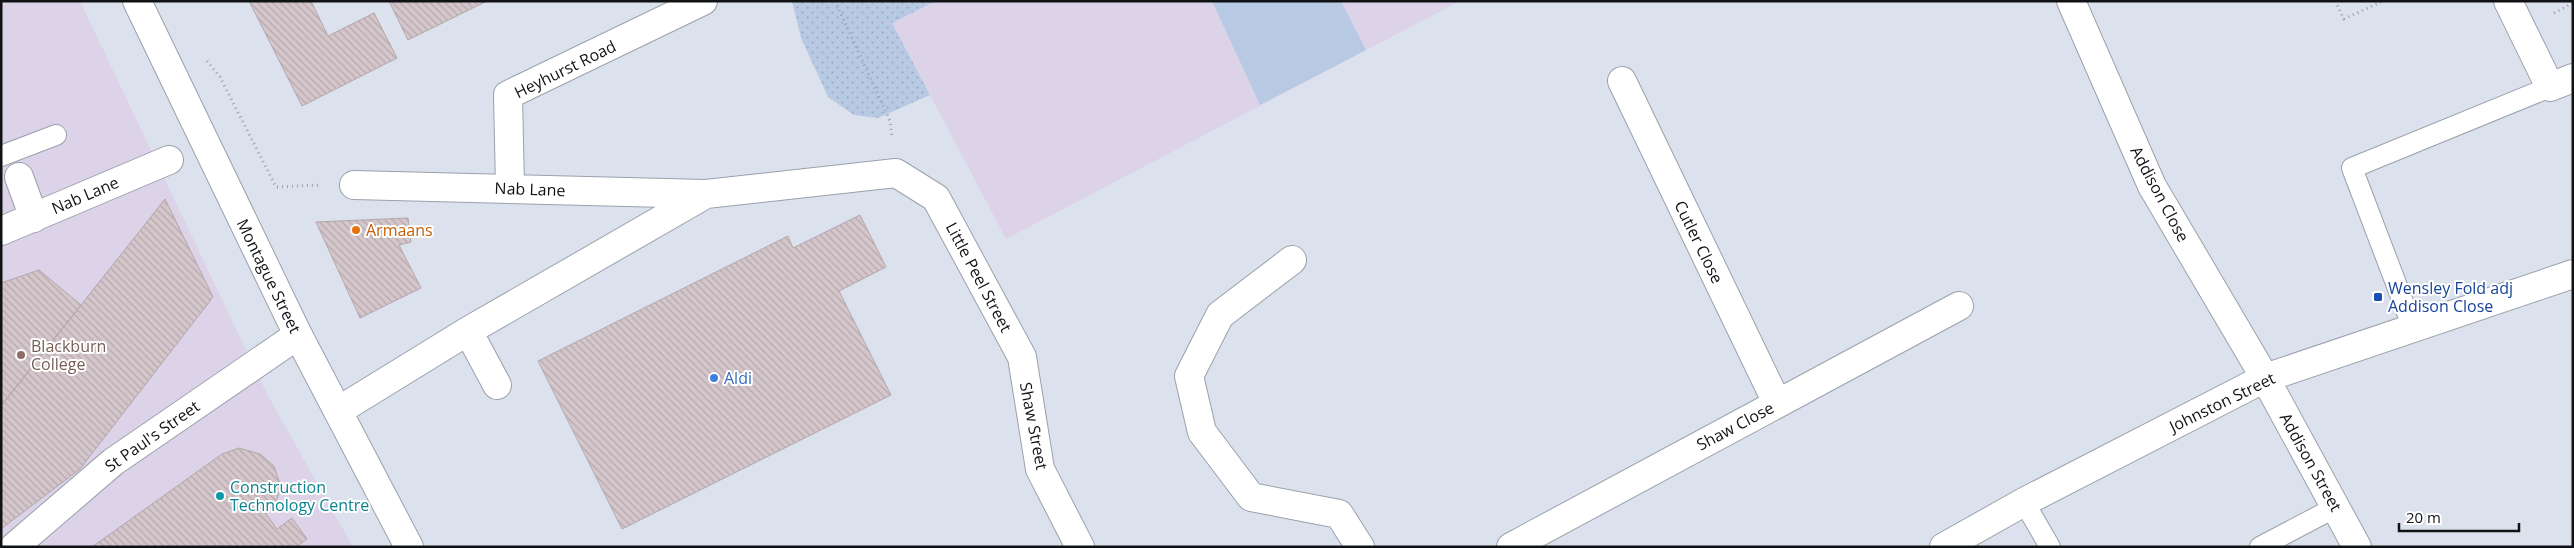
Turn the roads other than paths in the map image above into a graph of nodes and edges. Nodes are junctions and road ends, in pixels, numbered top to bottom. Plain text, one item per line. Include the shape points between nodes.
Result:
1 (137, 1) edge
2 (703, 1) edge
3 (2071, 1) edge
4 (2508, 1) edge
5 (1622, 81) dead end
6 (2562, 83) edge
7 (56, 135) dead end
8 (1, 156) edge
9 (169, 160) dead end
10 (19, 177) dead end
11 (354, 185) road end
12 (510, 188) junction
13 (706, 194) junction
14 (936, 198) joint
15 (34, 218) junction
16 (1, 232) edge
17 (1292, 260) dead end
18 (2573, 274) edge
19 (1959, 306) dead end
20 (2413, 328) junction
21 (468, 331) junction
22 (298, 335) junction
23 (1022, 357) joint
24 (2265, 378) junction
25 (497, 385) dead end
26 (1776, 403) junction
27 (338, 411) junction
28 (2024, 502) junction
29 (2336, 507) junction
30 (14, 547) edge
31 (409, 547) edge
32 (1080, 547) edge
33 (1360, 547) edge
34 (1511, 547) edge
35 (1944, 547) edge
36 (2050, 547) edge
37 (2260, 547) edge
38 (2358, 547) edge

1 - 22 main road, Montague Street
2 - 12 main road, Heyhurst Road via 508,95
3 - 24 main road, Addison Close via 2152,186
4 - 6 main road
5 - 26 main road, Cutler Close
6 - 20 lane via 2352,168
7 - 8 lane
9 - 15 main road, Nab Lane
10 - 15 main road
11 - 12 main road, Nab Lane
12 - 13 main road, Nab Lane
13 - 14 main road, Nab Lane via 896,173
13 - 21 main road, Nab Lane
14 - 23 main road, Little Peel Street
15 - 16 main road, Nab Lane
17 - 33 main road via 1220,315 1189,376 1202,432 1250,497 1339,514
18 - 20 main road, Johnston Street
19 - 26 main road, Shaw Close
20 - 24 main road, Johnston Street
21 - 25 main road
21 - 27 main road, Nab Lane
22 - 27 main road, Montague Street
22 - 30 main road, St Paul's Street via 113,462
23 - 32 main road, Shaw Street via 1040,469
24 - 28 main road, Johnston Street
24 - 29 main road, Addison Street
26 - 34 main road, Shaw Close
27 - 31 main road, Montague Street
28 - 35 main road, Johnston Street
28 - 36 lane
29 - 37 lane
29 - 38 main road, Addison Street

